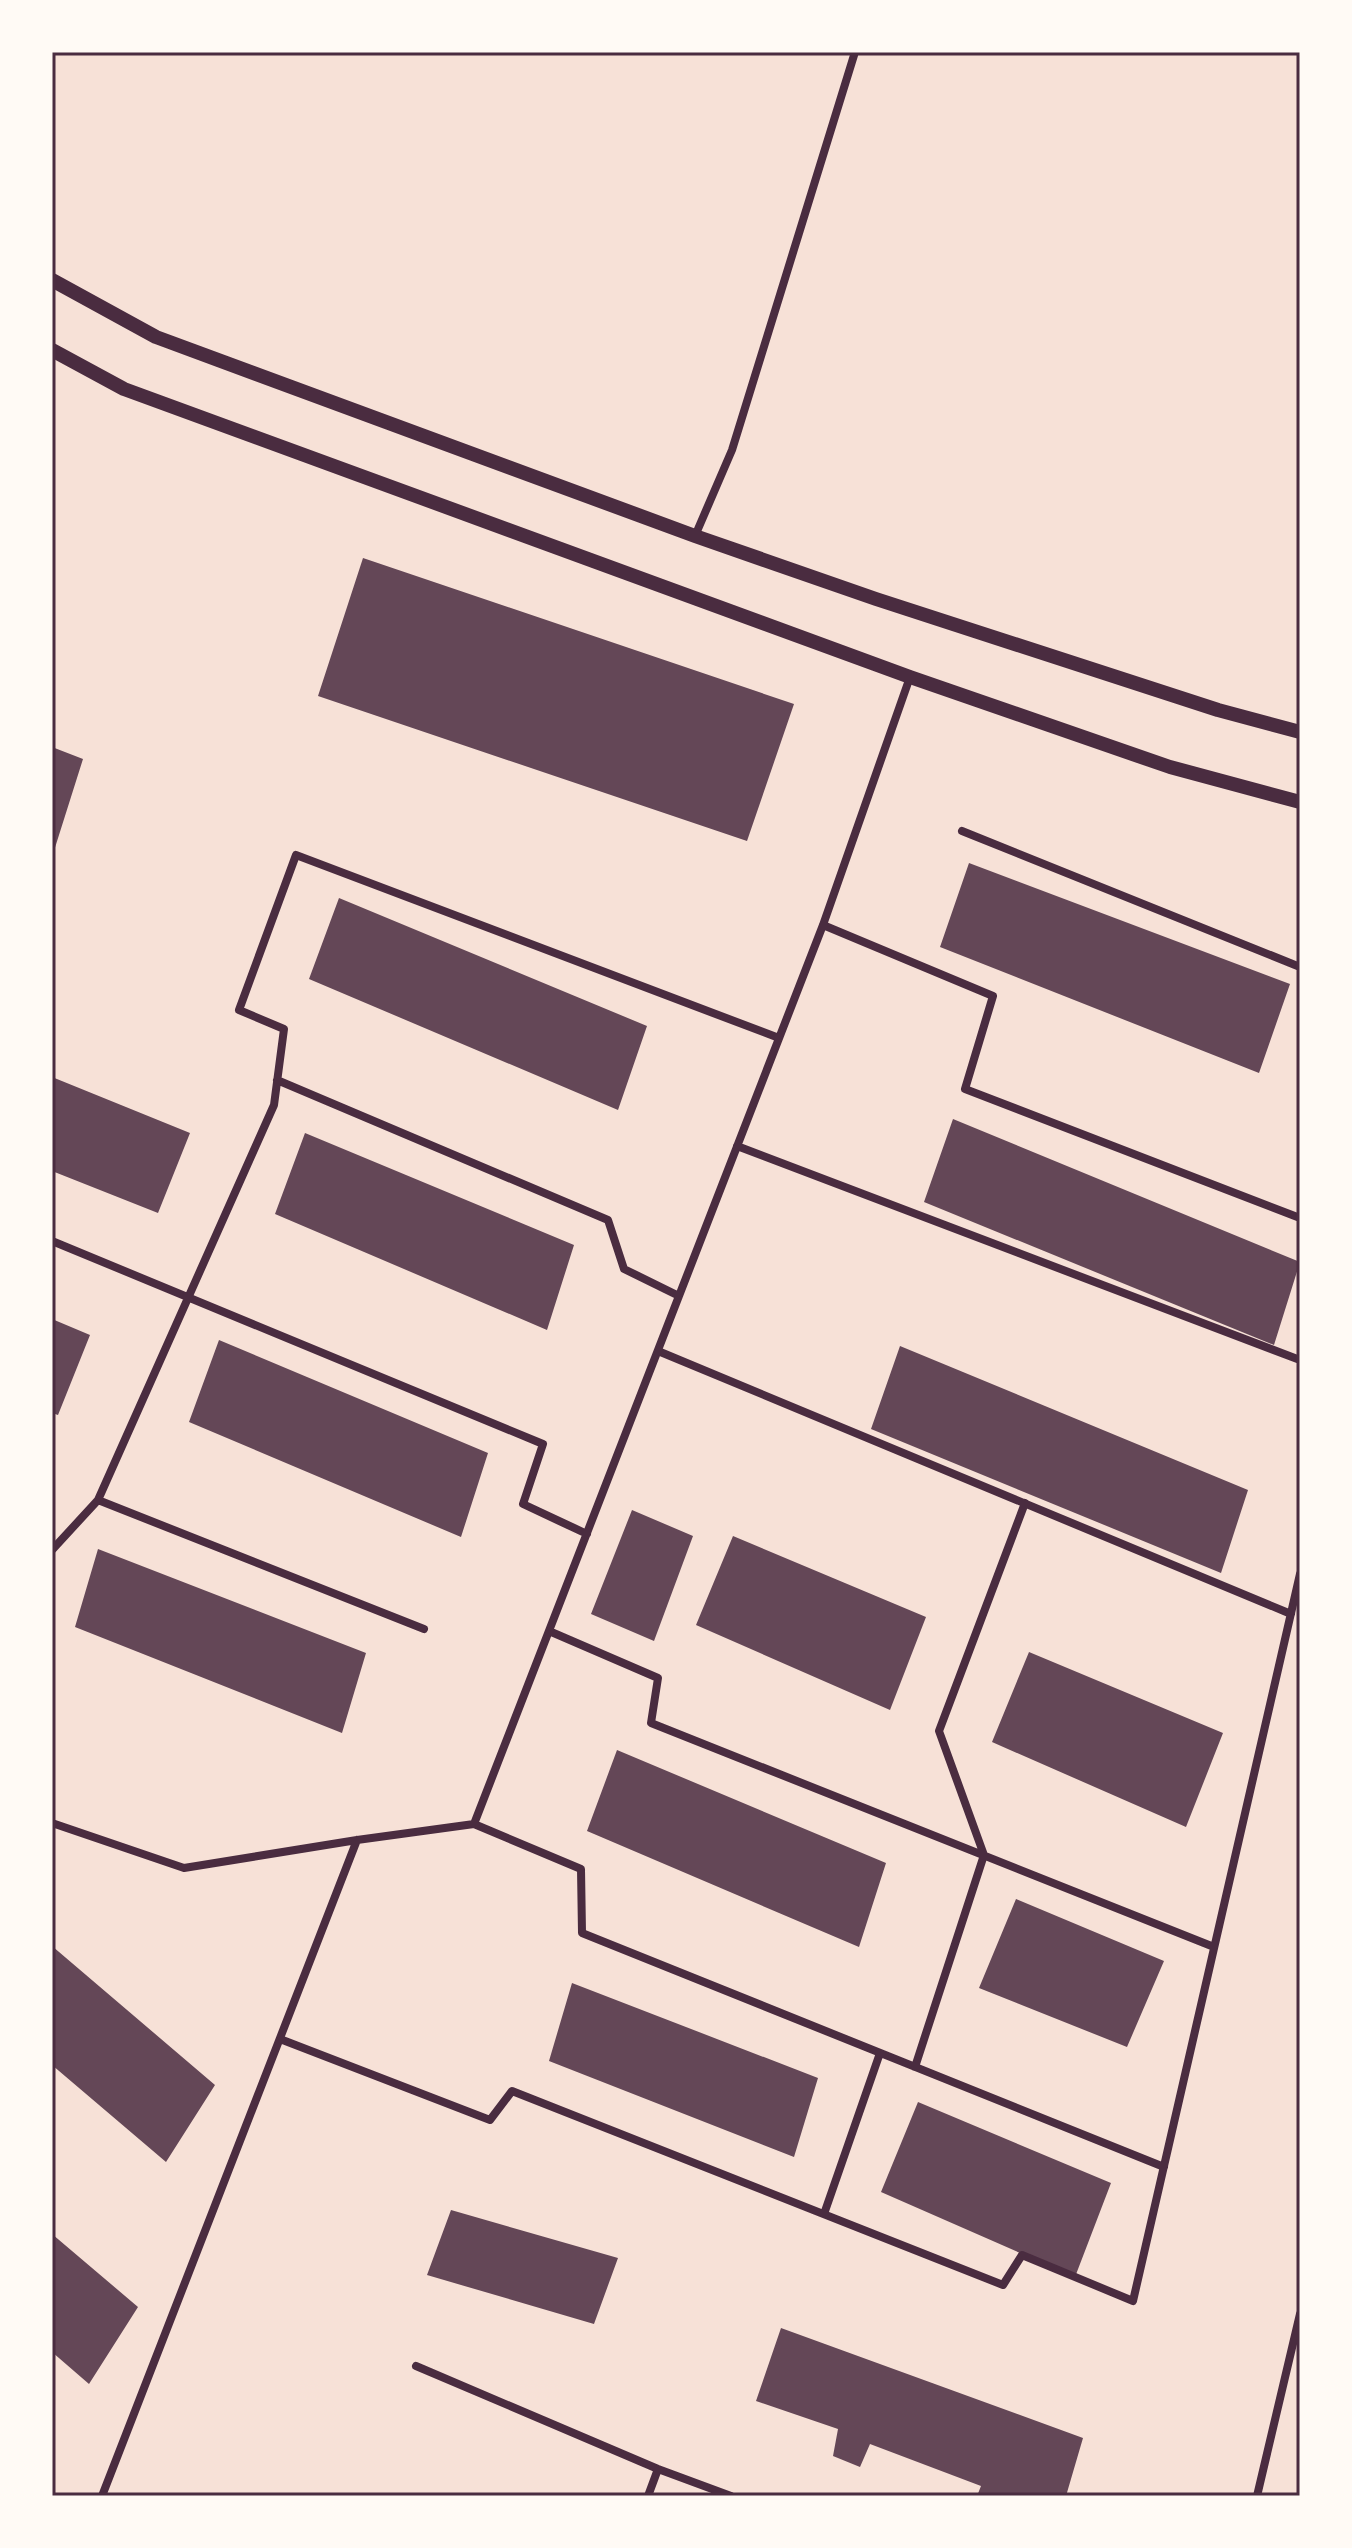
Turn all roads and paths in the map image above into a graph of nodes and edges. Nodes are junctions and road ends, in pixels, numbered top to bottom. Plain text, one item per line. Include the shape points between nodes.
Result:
1 (855, 52) edge
2 (52, 280) edge
3 (52, 350) edge
4 (695, 536) junction
5 (910, 677) junction
6 (1300, 732) edge
7 (1300, 802) edge
8 (962, 831) dead end
9 (823, 925) junction
10 (1300, 967) edge
11 (779, 1038) junction
12 (277, 1080) junction
13 (737, 1146) junction
14 (1300, 1218) edge
15 (52, 1241) edge
16 (679, 1296) junction
17 (658, 1351) junction
18 (1300, 1360) edge
19 (98, 1500) junction
20 (1025, 1503) junction
21 (587, 1534) junction
22 (52, 1550) edge
23 (1300, 1574) edge
24 (1291, 1614) junction
25 (424, 1629) dead end
26 (549, 1631) junction
27 (52, 1823) edge
28 (474, 1824) junction
29 (357, 1840) junction
30 (984, 1855) junction
31 (1214, 1947) junction
32 (280, 2039) junction
33 (880, 2053) junction
34 (915, 2067) junction
35 (1164, 2167) junction
36 (824, 2214) junction
37 (1300, 2314) edge
38 (416, 2366) dead end
39 (658, 2469) junction
40 (102, 2496) edge
41 (648, 2496) edge
42 (731, 2496) edge
43 (1257, 2496) edge

1 - 4 street via 732,450
2 - 4 street via 156,337
3 - 5 street via 124,389
4 - 6 street via 1218,710
5 - 7 street via 1170,767
5 - 9 street
8 - 10 street
9 - 11 street
9 - 14 street via 993,996 965,1089
11 - 12 street via 296,855 239,1010 284,1029
11 - 13 street
12 - 16 street via 608,1220 624,1269
12 - 19 street via 274,1105
13 - 16 street
13 - 18 street
15 - 21 street via 543,1444 523,1504
16 - 17 street
17 - 20 street
17 - 21 street
19 - 22 street
19 - 25 street
20 - 24 street
20 - 30 street via 939,1731
21 - 26 street
23 - 24 street
24 - 31 street
26 - 28 street
26 - 30 street via 658,1678 651,1723
27 - 29 street via 184,1868
28 - 29 street
28 - 33 street via 581,1869 582,1933
29 - 32 street
30 - 31 street
30 - 34 street
31 - 35 street
32 - 36 street via 490,2120 512,2091
32 - 40 street
33 - 34 street
33 - 36 street
34 - 35 street
35 - 36 street via 1133,2301 1022,2255 1003,2285
37 - 43 street
38 - 39 street
39 - 41 street
39 - 42 street

